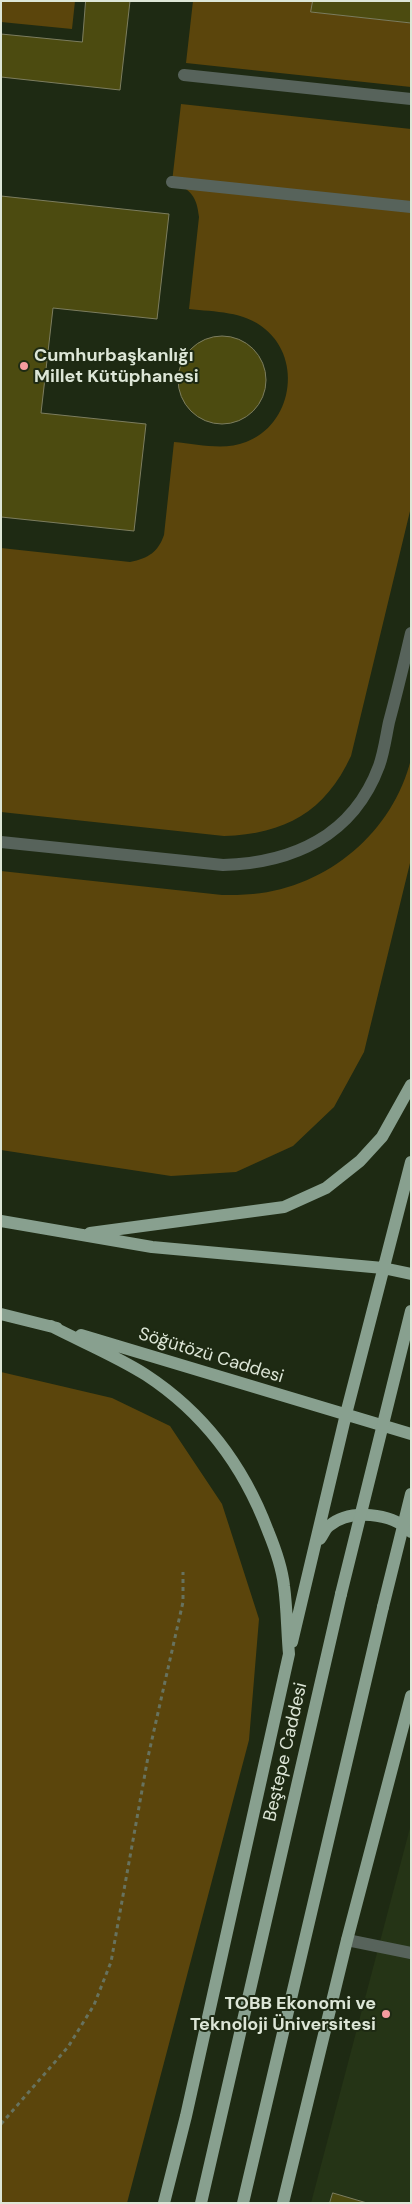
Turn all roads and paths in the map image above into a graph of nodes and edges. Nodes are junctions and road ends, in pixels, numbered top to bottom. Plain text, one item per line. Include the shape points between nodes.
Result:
1 (184, 75) dead end
2 (411, 99) edge
3 (172, 182) dead end
4 (411, 207) edge
5 (411, 633) edge
6 (1, 842) edge
7 (411, 1085) edge
8 (411, 1162) edge
9 (409, 1181) edge
10 (1, 1221) edge
11 (76, 1235) junction
12 (382, 1268) junction
13 (411, 1274) edge
14 (411, 1311) edge
15 (1, 1314) edge
16 (51, 1326) junction
17 (346, 1414) junction
18 (411, 1434) edge
19 (411, 1494) edge
20 (411, 1532) edge
21 (314, 1551) junction
22 (183, 1572) dead end
23 (289, 1654) junction
24 (411, 1696) edge
25 (347, 1940) junction
26 (411, 1953) edge
27 (1, 2124) edge
28 (164, 2203) edge
29 (201, 2203) edge
30 (243, 2203) edge
31 (283, 2203) edge

1 - 2 lane
3 - 4 lane
5 - 6 lane via 379,765 354,810 318,842 298,852 251,864 223,865
7 - 11 main road via 382,1137 360,1161 326,1188 284,1208
8 - 9 main road
9 - 12 main road
10 - 11 main road
11 - 12 main road via 152,1247
12 - 13 main road
12 - 17 main road
14 - 29 main road, Beştepe Caddesi, bridge via 341,1594
15 - 16 main road, Söğütözü Caddesi
16 - 17 main road, Söğütözü Caddesi
16 - 23 main road via 144,1374 169,1391 200,1418 227,1450 257,1502 274,1547 284,1584
17 - 18 main road, Söğütözü Caddesi
17 - 21 main road
19 - 30 main road, bridge
20 - 21 main road via 394,1520 350,1515 328,1527
21 - 23 main road
22 - 27 path via 184,1602 148,1757 111,1962 94,2005 68,2047
23 - 28 main road
24 - 25 main road
25 - 26 lane
25 - 31 main road

